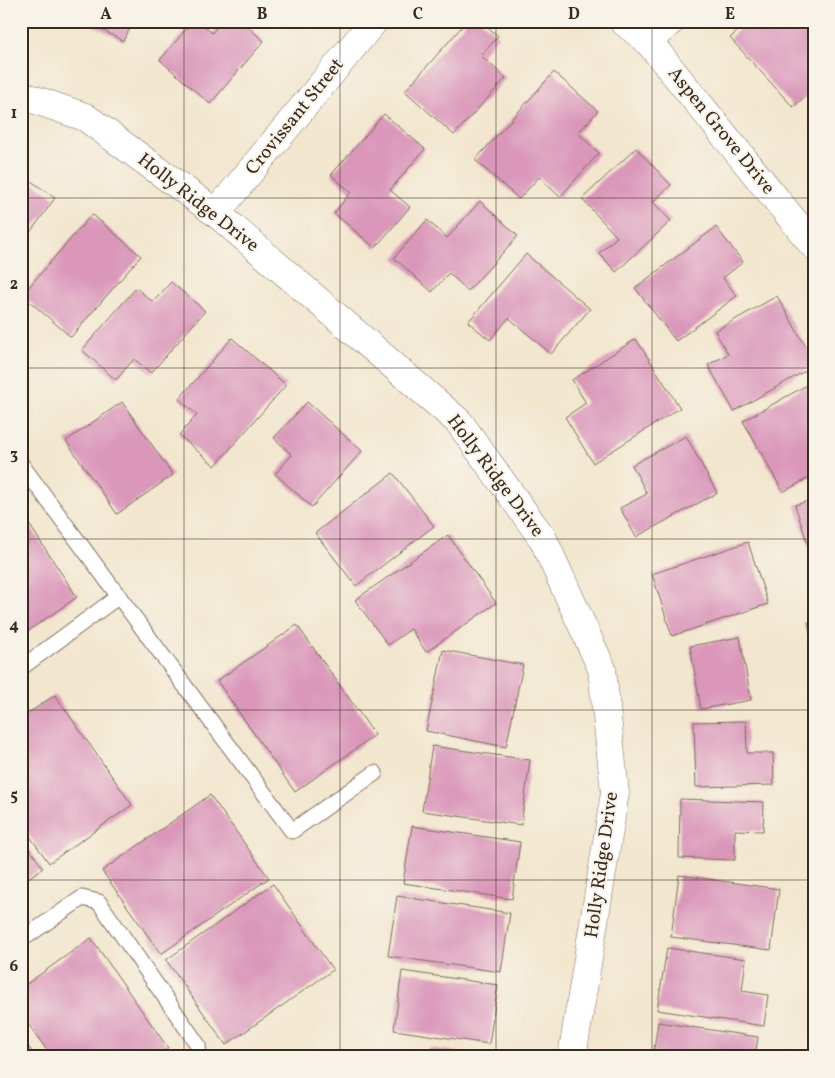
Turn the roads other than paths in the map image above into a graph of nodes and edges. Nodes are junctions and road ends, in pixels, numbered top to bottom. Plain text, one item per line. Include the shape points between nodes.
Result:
1 (374, 21) edge
2 (623, 21) edge
3 (672, 21) edge
4 (648, 41) junction
5 (21, 95) edge
6 (216, 213) junction
7 (814, 246) edge
8 (21, 464) edge
9 (119, 596) junction
10 (21, 668) edge
11 (375, 773) dead end
12 (21, 940) edge
13 (199, 1057) edge
14 (572, 1057) edge

1 - 6 street, Crovissant Street
2 - 4 street, Aspen Grove Drive
3 - 4 street
4 - 7 street, Aspen Grove Drive
5 - 6 street, Holly Ridge Drive via 85,117
6 - 14 street, Holly Ridge Drive via 459,422 543,539 602,669 615,793
8 - 9 lane
9 - 10 lane
9 - 11 lane via 292,831
12 - 13 lane via 82,898 99,902 198,1045

